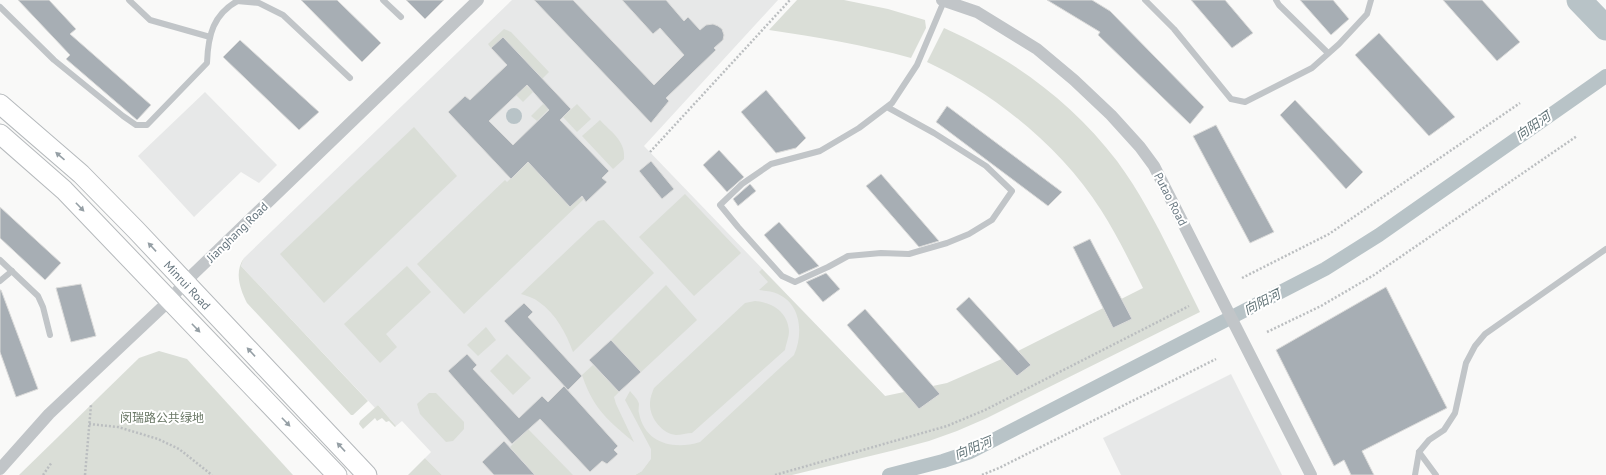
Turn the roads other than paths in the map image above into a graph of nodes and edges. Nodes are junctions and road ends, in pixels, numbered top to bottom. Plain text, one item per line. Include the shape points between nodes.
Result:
1 (129, 0) edge
2 (238, 0) edge
3 (384, 0) edge
4 (478, 0) edge
5 (943, 0) edge
6 (1145, 0) edge
7 (1276, 0) edge
8 (1371, 0) edge
9 (0, 7) edge
10 (401, 17) dead end
11 (210, 37) junction
12 (1328, 53) junction
13 (350, 78) dead end
14 (0, 104) edge
15 (887, 107) junction
16 (0, 134) edge
17 (1606, 249) edge
18 (0, 260) edge
19 (12, 271) junction
20 (0, 281) edge
21 (185, 282) junction
22 (170, 300) junction
23 (50, 335) dead end
24 (1419, 452) junction
25 (0, 469) edge
26 (336, 475) edge
27 (367, 475) edge
28 (1311, 475) edge
29 (1415, 475) edge
30 (1436, 475) edge

1 - 11 lane via 150,20
2 - 11 lane via 222,12 213,26
2 - 13 lane via 259,3 283,15
3 - 10 lane
4 - 21 street, Jianghang Road
5 - 15 lane via 918,65
5 - 28 street, Putao Road via 977,12 1037,49 1111,115 1140,147 1154,166
6 - 12 lane via 1174,30 1231,99 1245,102 1312,68
7 - 12 lane
8 - 12 lane via 1367,14
9 - 11 lane via 54,60 136,125 147,125 196,76 206,63
21 -> 14 main road, Minrui Road via 81,174
15 - 15 lane via 859,128 820,151 772,164 742,184 720,205 782,276 795,282 848,256 881,252 909,254 947,243 992,220 1012,191 986,166
16 -> 22 main road, Minrui Road via 64,190
17 - 24 lane via 1485,334 1466,363 1455,413 1444,430 1429,440
18 - 19 lane
19 - 20 lane
19 - 23 lane via 38,296
21 - 22 street, Jianghang Road
27 -> 21 main road, Minrui Road
22 - 25 street, Jianghang Road via 49,414
22 -> 26 main road, Minrui Road
24 - 29 lane
24 - 30 lane

